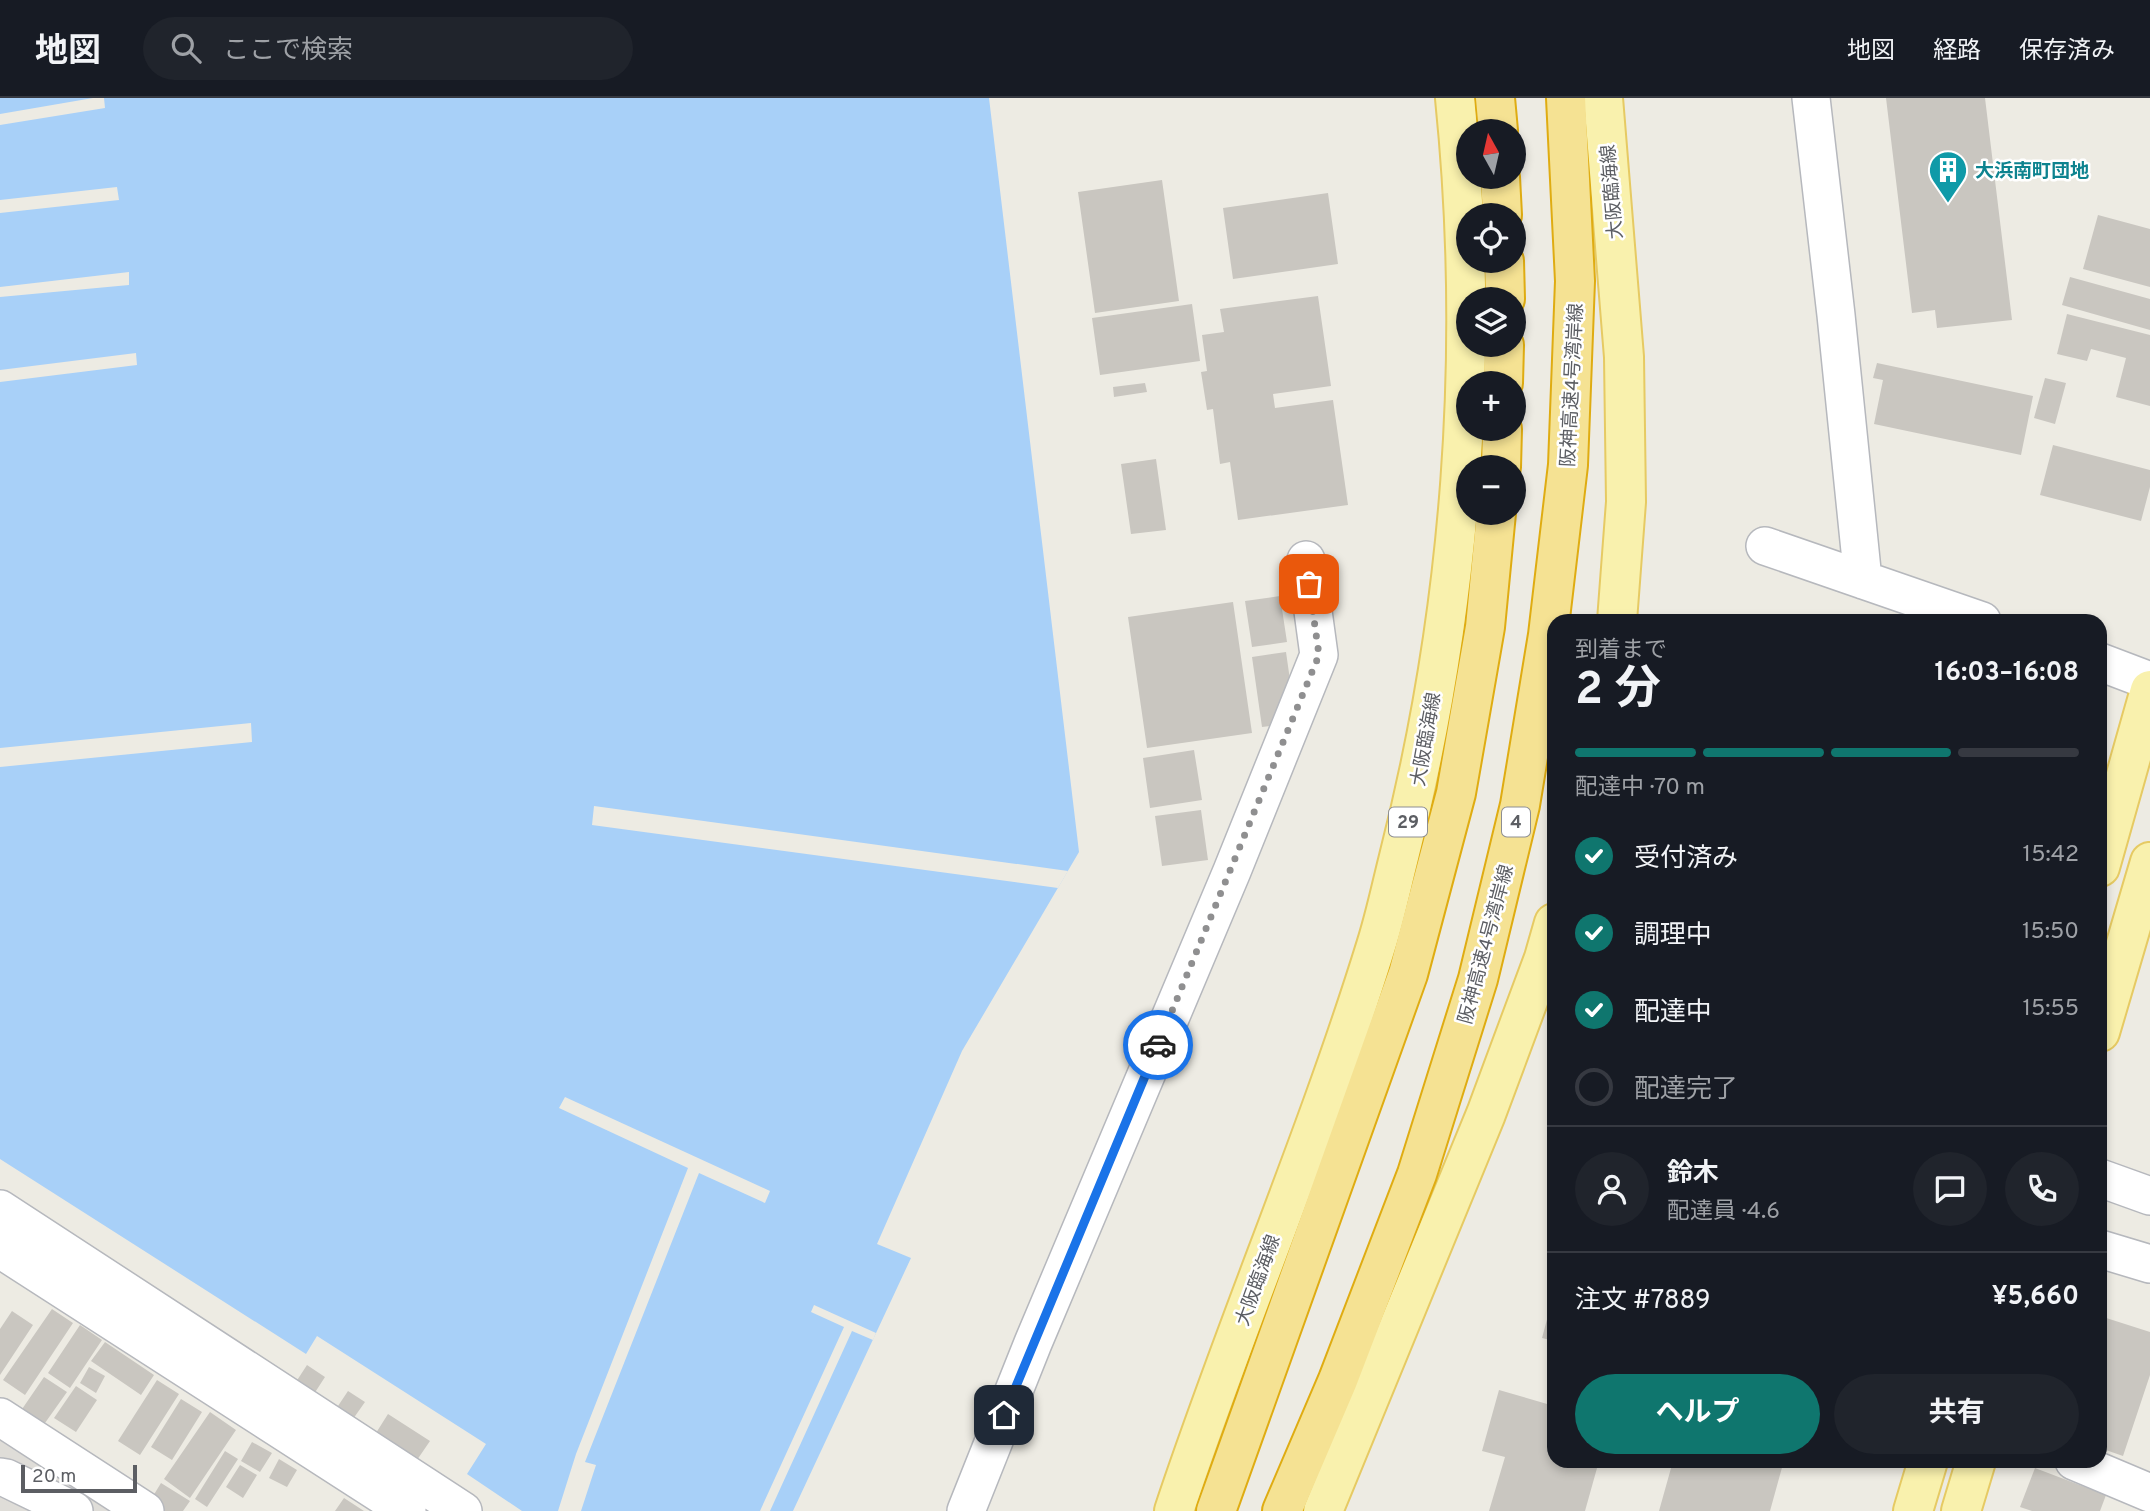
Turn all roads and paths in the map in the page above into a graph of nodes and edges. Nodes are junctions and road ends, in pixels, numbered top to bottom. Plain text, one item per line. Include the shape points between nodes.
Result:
1 (1455, 98) edge
2 (1495, 98) edge
3 (1566, 98) edge
4 (1603, 98) edge
5 (1811, 98) edge
6 (1497, 119) edge
7 (1495, 525) edge
8 (1765, 546) dead end
9 (1306, 560) dead end
10 (1863, 580) junction
11 (1550, 614) edge
12 (1618, 614) edge
13 (1962, 614) edge
14 (1547, 641) edge
15 (2107, 665) edge
16 (2150, 681) edge
17 (2150, 690) edge
18 (2107, 842) edge
19 (2150, 862) edge
20 (1547, 948) edge
21 (2107, 1008) edge
22 (2107, 1181) edge
23 (2150, 1196) edge
24 (0, 1209) edge
25 (0, 1249) edge
26 (2107, 1251) edge
27 (2150, 1264) edge
28 (0, 1417) edge
29 (1926, 1468) edge
30 (1974, 1468) edge
31 (2091, 1468) edge
32 (0, 1477) edge
33 (2150, 1493) edge
34 (74, 1511) edge
35 (145, 1511) edge
36 (407, 1511) edge
37 (463, 1511) edge
38 (966, 1511) edge
39 (1174, 1511) edge
40 (1216, 1511) edge
41 (1282, 1511) edge
42 (1323, 1511) edge
43 (1913, 1511) edge
44 (1961, 1511) edge

1 - 39 main road, 大阪臨海線 / 29 via 1467,280 1464,446 1446,625 1419,778 1377,943
2 - 6 highway
3 - 11 highway, 阪神高速4号湾岸線 / 4 via 1575,281 1568,465
4 - 12 main road, 大阪臨海線 via 1624,357 1626,502
5 - 10 street
7 - 40 highway via 1485,627 1456,793 1408,974
8 - 10 street
9 - 38 street via 1319,655
10 - 13 street
14 - 41 highway, 阪神高速4号湾岸線 / 4 via 1520,806 1478,979 1417,1174
15 - 16 street
17 - 18 main road
19 - 21 main road
20 - 42 main road via 1486,1114
22 - 23 street
24 - 37 street
25 - 36 street
26 - 27 street
28 - 35 street
29 - 43 main road
30 - 44 main road
31 - 33 street
32 - 34 street

